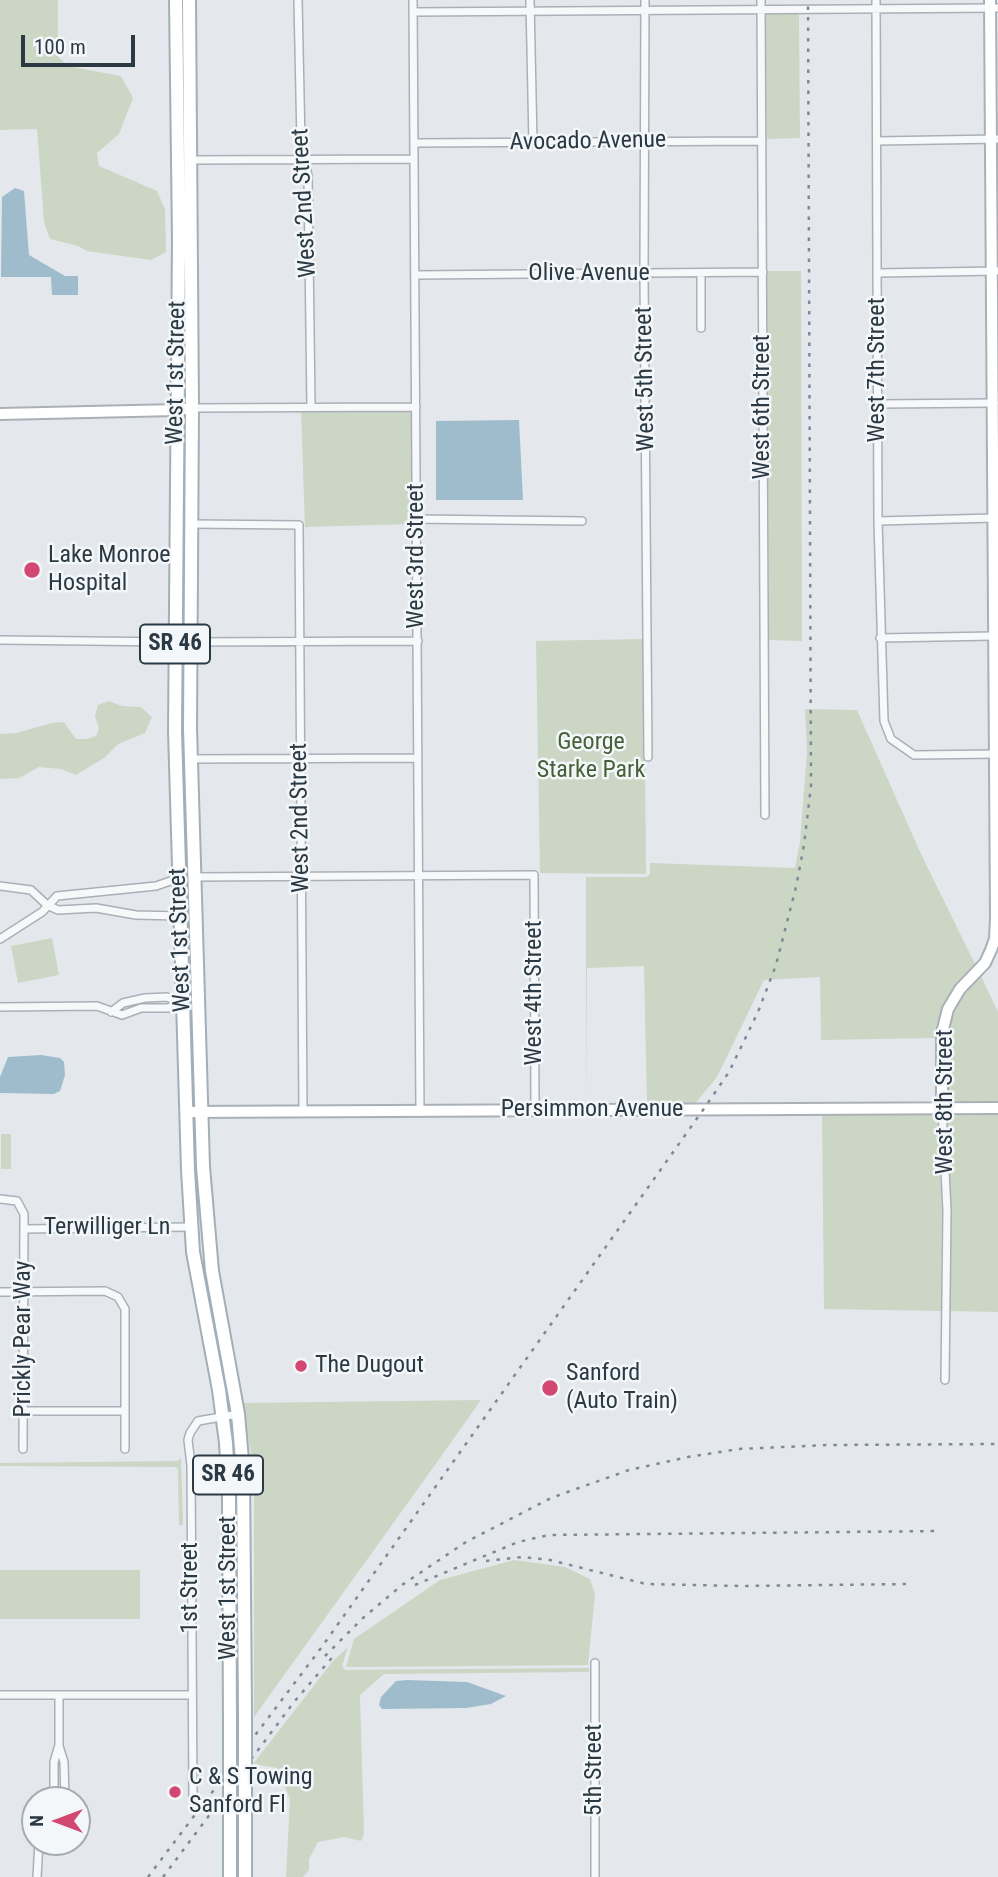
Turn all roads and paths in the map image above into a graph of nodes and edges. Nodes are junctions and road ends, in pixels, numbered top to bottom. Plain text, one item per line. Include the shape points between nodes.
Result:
1 (176, 0) edge
2 (188, 0) edge
3 (298, 0) edge
4 (413, 0) edge
5 (530, 0) edge
6 (645, 0) edge
7 (761, 0) edge
8 (876, 0) edge
9 (993, 5) edge
10 (761, 9) junction
11 (876, 9) junction
12 (645, 10) junction
13 (530, 11) junction
14 (413, 12) junction
15 (178, 125) junction
16 (994, 139) edge
17 (762, 141) junction
18 (877, 141) junction
19 (643, 142) junction
20 (414, 143) junction
21 (533, 143) junction
22 (305, 159) junction
23 (414, 159) junction
24 (191, 160) junction
25 (995, 271) edge
26 (762, 272) junction
27 (701, 273) junction
28 (878, 273) junction
29 (644, 274) junction
30 (415, 275) junction
31 (701, 328) dead end
32 (994, 403) junction
33 (878, 404) junction
34 (311, 406) junction
35 (416, 407) junction
36 (192, 408) junction
37 (177, 411) junction
38 (0, 414) edge
39 (994, 518) junction
40 (416, 519) junction
41 (582, 520) dead end
42 (878, 521) junction
43 (191, 524) junction
44 (175, 603) junction
45 (994, 636) junction
46 (880, 638) junction
47 (0, 640) edge
48 (418, 640) junction
49 (299, 641) junction
50 (175, 642) junction
51 (191, 642) junction
52 (190, 699) junction
53 (996, 754) edge
54 (648, 757) dead end
55 (418, 758) junction
56 (190, 759) junction
57 (300, 759) junction
58 (997, 813) edge
59 (765, 815) dead end
60 (178, 840) junction
61 (419, 875) junction
62 (303, 876) junction
63 (194, 877) junction
64 (179, 878) junction
65 (0, 886) edge
66 (47, 905) junction
67 (180, 916) junction
68 (997, 918) edge
69 (0, 939) edge
70 (180, 1002) junction
71 (0, 1007) edge
72 (942, 1108) junction
73 (998, 1108) edge
74 (535, 1110) junction
75 (420, 1111) junction
76 (186, 1112) junction
77 (201, 1112) junction
78 (303, 1112) junction
79 (0, 1199) edge
80 (191, 1227) junction
81 (24, 1228) junction
82 (0, 1292) edge
83 (25, 1292) junction
84 (945, 1380) dead end
85 (24, 1411) junction
86 (125, 1411) junction
87 (238, 1414) junction
88 (223, 1416) junction
89 (23, 1449) dead end
90 (125, 1449) dead end
91 (595, 1663) dead end
92 (0, 1695) edge
93 (59, 1695) junction
94 (192, 1695) junction
95 (59, 1745) junction
96 (54, 1786) edge
97 (65, 1786) edge
98 (193, 1798) dead end
99 (37, 1856) edge
100 (37, 1877) edge
101 (230, 1877) edge
102 (245, 1877) edge
103 (595, 1877) edge

1 - 15 main road, West 1st Street / SR 46
2 - 24 main road, West 1st Street / SR 46
3 - 22 street, West 2nd Street
4 - 14 street, West 3rd Street
5 - 13 street
6 - 12 street, West 5th Street
7 - 10 street, West 6th Street
8 - 11 street, West 7th Street
9 - 11 street
9 - 16 street, West 8th Street
10 - 11 street
10 - 12 street
10 - 17 street, West 6th Street
11 - 18 street, West 7th Street
12 - 13 street
12 - 19 street, West 5th Street
13 - 14 street
13 - 21 street
14 - 20 street, West 3rd Street
15 - 24 main road
15 - 37 main road, West 1st Street / SR 46
16 - 18 street
16 - 25 street, West 8th Street
17 - 19 street, Avocado Avenue
17 - 26 street, West 6th Street
18 - 28 street, West 7th Street
19 - 21 street, Avocado Avenue
19 - 29 street, West 5th Street
20 - 21 street, Avocado Avenue
20 - 23 street, West 3rd Street
22 - 23 street
22 - 24 street
22 - 34 street, West 2nd Street
23 - 30 street, West 3rd Street
24 - 36 main road, West 1st Street / SR 46
25 - 28 street
25 - 32 street, West 8th Street
26 - 27 street, Olive Avenue
26 - 59 street, West 6th Street
27 - 29 street, Olive Avenue
27 - 31 street
28 - 33 street, West 7th Street
29 - 30 street, Olive Avenue
29 - 54 street, West 5th Street
30 - 35 street, West 3rd Street
32 - 33 street
32 - 39 street, West 8th Street
33 - 42 street, West 7th Street
34 - 35 street
34 - 36 street
35 - 40 street, West 3rd Street
36 - 37 street
36 - 43 main road, West 1st Street / SR 46
37 - 38 street
37 - 44 main road, West 1st Street / SR 46
39 - 42 street
39 - 45 street, West 8th Street
40 - 41 street
40 - 48 street, West 3rd Street
42 - 46 street, West 7th Street
43 - 49 street, West 2nd Street via 299,525
43 - 51 main road, West 1st Street / SR 46
44 - 50 main road, West 1st Street / SR 46
44 - 51 main road via 183,632
45 - 46 street
45 - 53 street, West 8th Street
46 - 53 street, West 7th Street via 884,721 891,739 914,755
47 - 50 street
48 - 49 street
48 - 55 street, West 3rd Street
49 - 51 street
49 - 57 street, West 2nd Street
50 - 52 main road via 185,657
50 - 60 main road, West 1st Street / SR 46
51 - 52 main road, West 1st Street / SR 46
52 - 56 main road, West 1st Street / SR 46
53 - 58 street, West 8th Street
55 - 57 street
55 - 61 street, West 3rd Street
56 - 57 street
56 - 63 main road, West 1st Street / SR 46
57 - 62 street, West 2nd Street
58 - 68 street, West 8th Street
60 - 63 main road via 185,868
60 - 64 main road, West 1st Street / SR 46
61 - 62 street
61 - 74 street, West 4th Street via 534,875
61 - 75 street, West 3rd Street
62 - 63 street
62 - 78 street, West 2nd Street
63 - 77 main road, West 1st Street / SR 46
64 - 66 street via 156,886 57,896
64 - 67 main road, West 1st Street / SR 46
65 - 66 street via 31,890
66 - 67 street via 58,910 96,908
66 - 69 street
67 - 70 main road, West 1st Street / SR 46
68 - 72 street, West 8th Street via 988,957 948,1009 942,1033
70 - 71 street via 145,998 123,1003 111,1012 97,1006
70 - 76 main road, West 1st Street / SR 46
72 - 73 street, Persimmon Avenue
72 - 74 street, Persimmon Avenue
72 - 84 street, West 8th Street via 947,1211
74 - 75 street, Persimmon Avenue
75 - 78 street, Persimmon Avenue
76 - 77 street, Persimmon Avenue
76 - 80 main road, West 1st Street / SR 46
77 - 78 street, Persimmon Avenue
77 - 87 main road, West 1st Street / SR 46 via 210,1260
79 - 81 street via 18,1201
80 - 81 street, Terwilliger Ln
80 - 88 main road, West 1st Street / SR 46
81 - 83 street, Prickly Pear Way
82 - 83 street
83 - 85 street, Prickly Pear Way
83 - 86 street via 105,1291 118,1297 125,1309
85 - 86 street
85 - 89 street, Prickly Pear Way
86 - 90 street
87 - 88 street, 1st Street
87 - 102 main road, West 1st Street / SR 46, bridge via 244,1499
88 - 94 street, 1st Street via 198,1421 188,1440
88 - 101 main road, West 1st Street / SR 46, bridge via 229,1490
91 - 103 street, 5th Street
92 - 93 street
93 - 94 street
93 - 95 street
94 - 98 street, 1st Street
95 - 96 street
95 - 97 street
99 - 100 street

